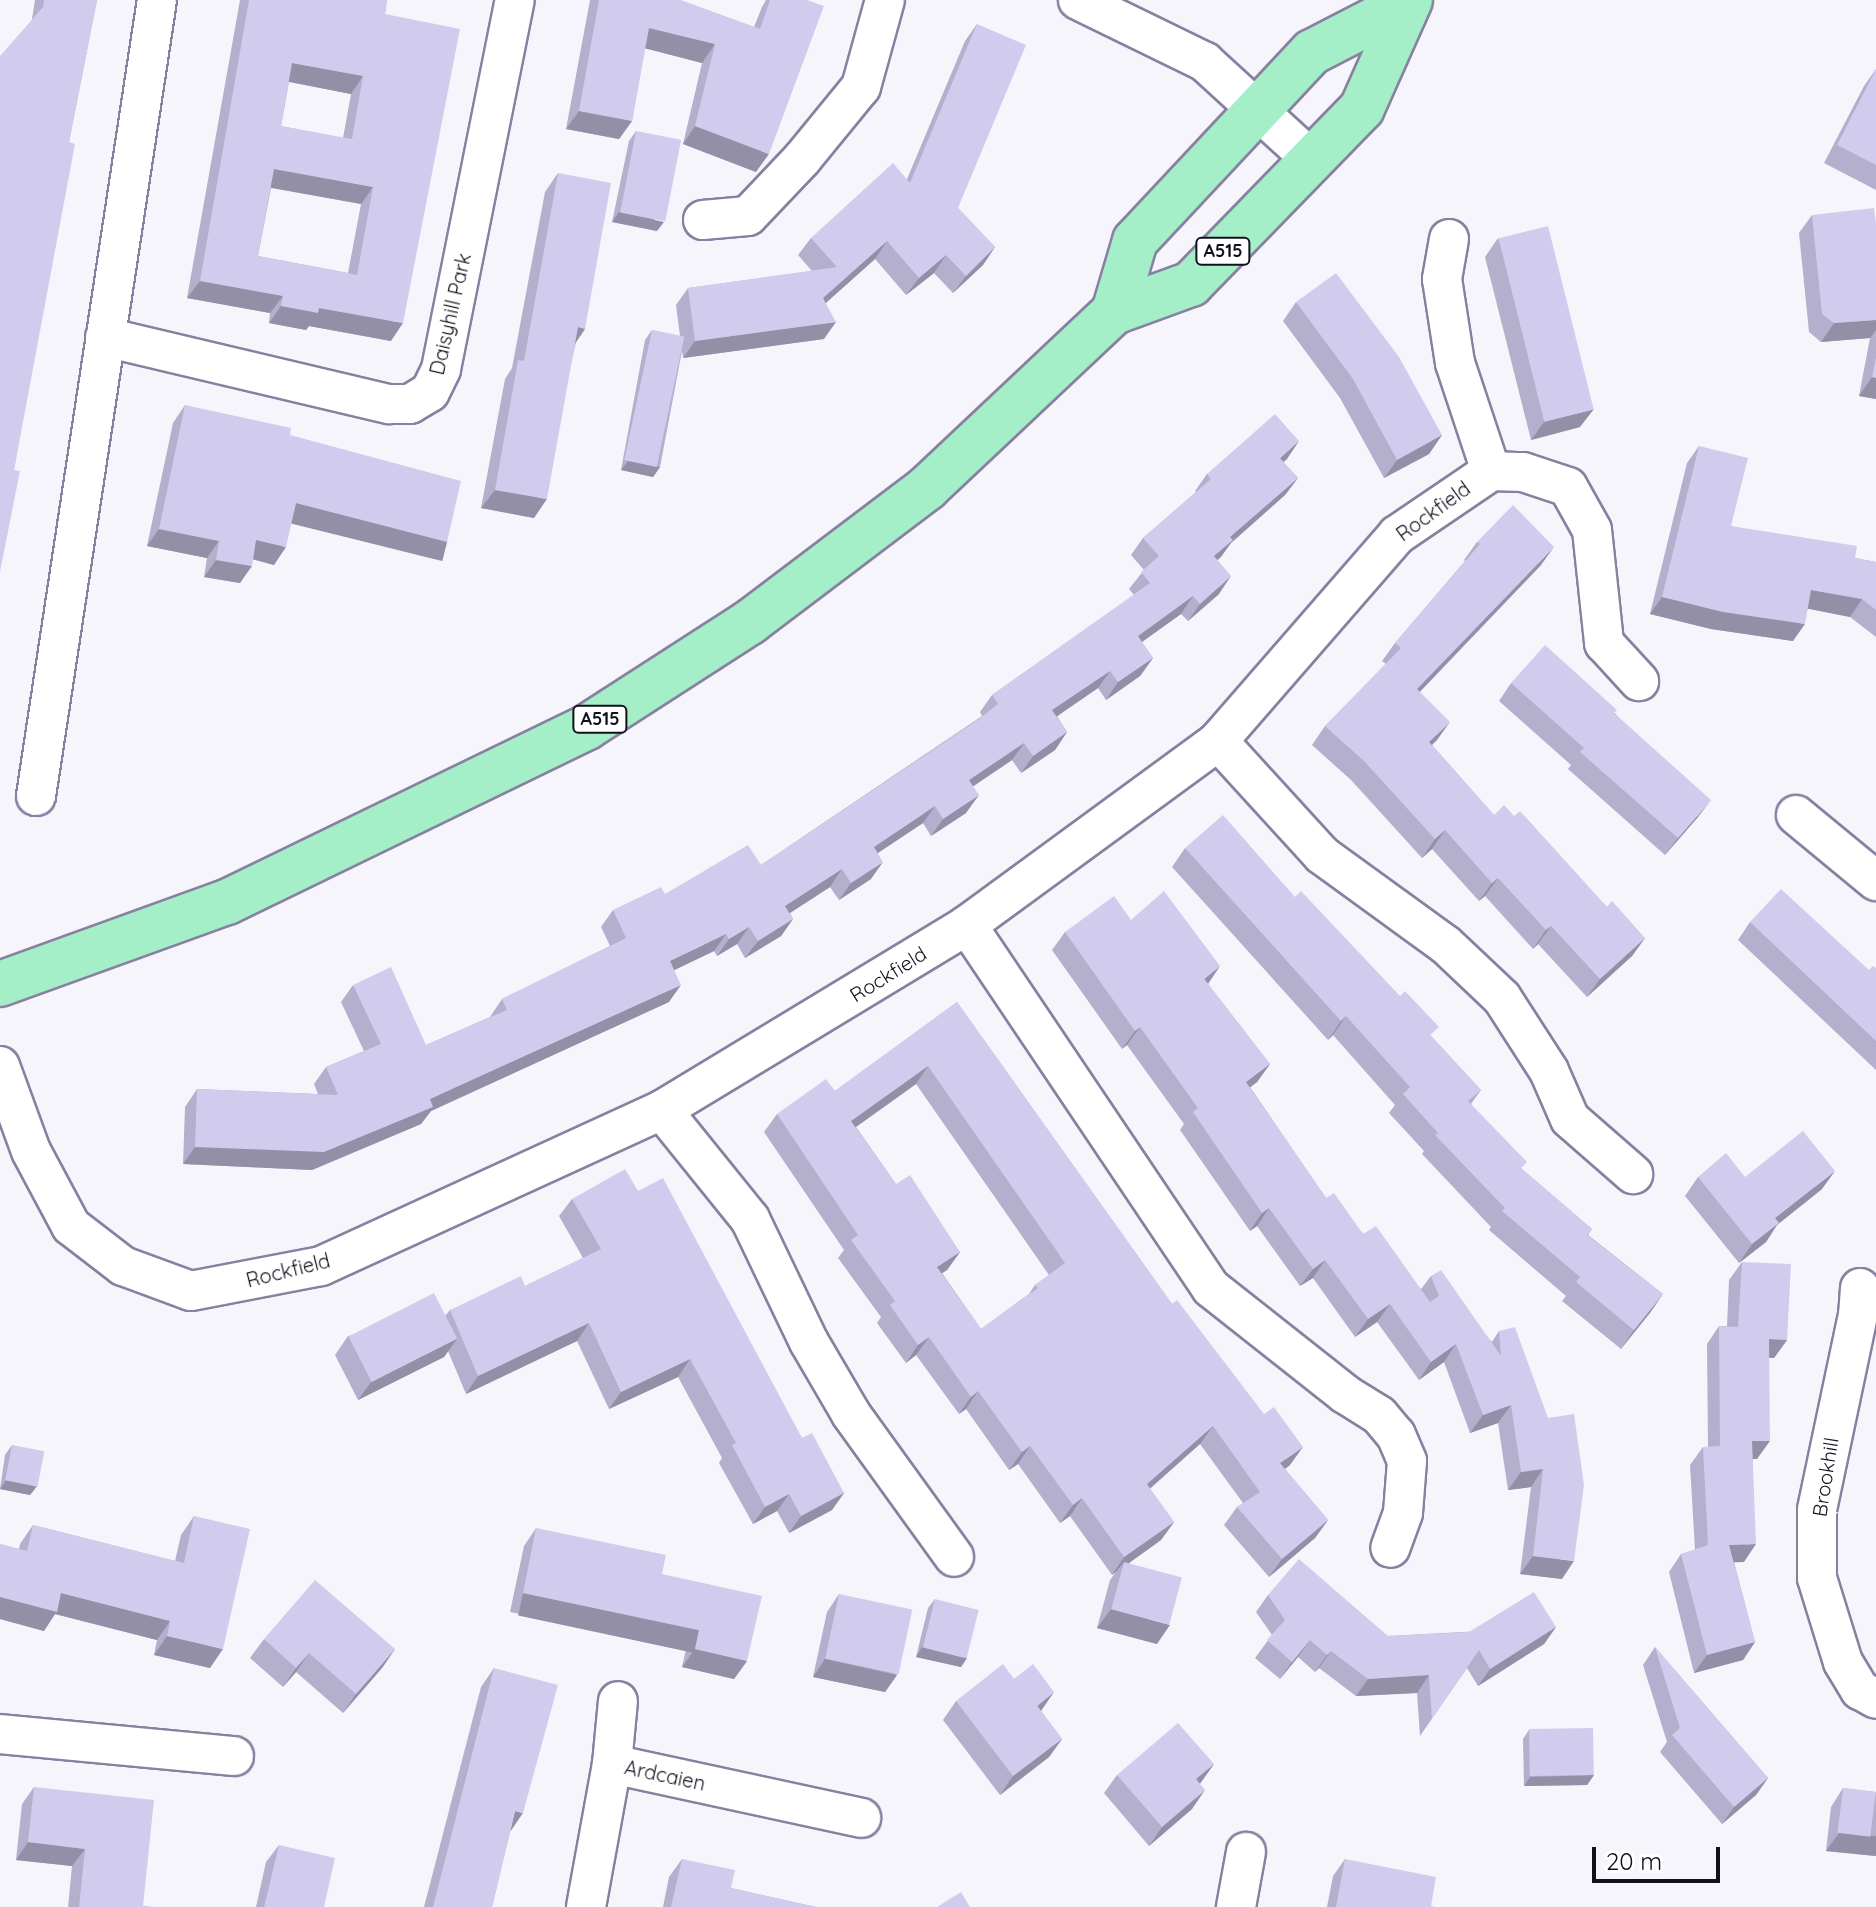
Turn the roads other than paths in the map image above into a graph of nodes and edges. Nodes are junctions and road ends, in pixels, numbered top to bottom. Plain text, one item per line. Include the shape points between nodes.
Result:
1 (157, 0) edge
2 (515, 0) edge
3 (885, 0) edge
4 (1078, 0) edge
5 (1408, 2) edge
6 (1260, 110) junction
7 (1312, 160) junction
8 (703, 220) dead end
9 (1449, 239) dead end
10 (1114, 312) junction
11 (105, 337) junction
12 (1491, 471) junction
13 (1639, 681) dead end
14 (1218, 741) junction
15 (36, 796) dead end
16 (1796, 815) dead end
17 (1876, 881) edge
18 (967, 925) junction
19 (0, 984) edge
20 (0, 1066) edge
21 (662, 1110) junction
22 (1633, 1174) dead end
23 (1860, 1288) dead end
24 (1390, 1548) dead end
25 (954, 1557) dead end
26 (1876, 1699) edge
27 (618, 1701) dead end
28 (0, 1734) edge
29 (234, 1756) dead end
30 (612, 1764) junction
31 (861, 1818) dead end
32 (1246, 1852) dead end
33 (586, 1907) edge
34 (1236, 1907) edge

1 - 11 street
2 - 11 street, Daisyhill Park via 441,369 430,392 410,404 389,404
3 - 8 street via 861,87 812,147 748,216
4 - 6 street via 1205,62
5 - 6 highway, A515 via 1312,52
5 - 7 highway, A515 via 1362,108
6 - 7 street
6 - 10 highway, A515 via 1135,241
7 - 10 highway, A515 via 1191,284
9 - 12 street via 1442,279 1455,363
10 - 19 highway, A515 via 927,488 750,622 587,727 227,902
11 - 15 street
12 - 13 street, Rockfield via 1523,472 1568,487 1592,530 1604,643
12 - 14 street, Rockfield via 1397,535
14 - 18 street, Rockfield
14 - 22 street via 1322,855 1446,945 1502,998 1549,1071 1570,1119
16 - 17 street
18 - 21 street, Rockfield
18 - 24 street via 1211,1288 1379,1415 1396,1435 1407,1461 1403,1513
20 - 21 street, Rockfield via 31,1151 71,1226 123,1266 191,1291 321,1266
21 - 25 street via 750,1219 809,1342 851,1414
23 - 26 street, Brookhill via 1817,1510 1817,1578 1843,1662 1860,1690
27 - 30 street
28 - 29 street
30 - 31 street, Ardcaien
30 - 33 street, Ardcaien
32 - 34 street

